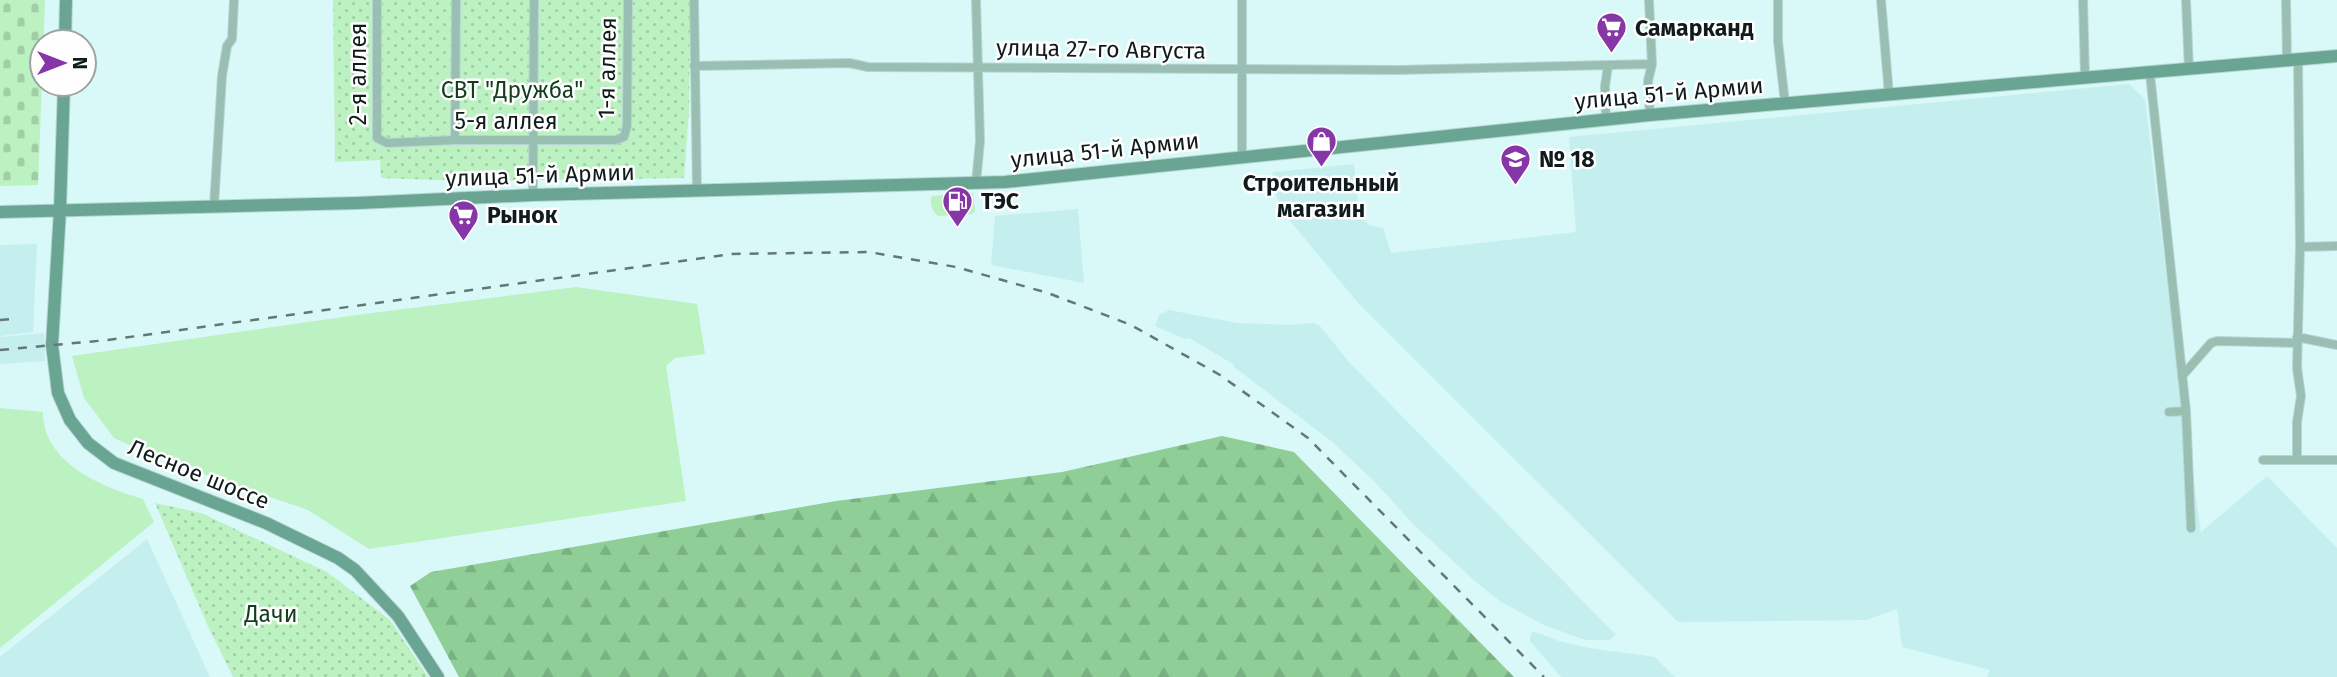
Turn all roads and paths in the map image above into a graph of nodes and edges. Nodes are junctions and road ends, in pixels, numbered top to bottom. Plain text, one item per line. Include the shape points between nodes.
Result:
1 (66, 0) edge
2 (234, 0) edge
3 (377, 0) edge
4 (456, 0) edge
5 (534, 0) edge
6 (628, 0) edge
7 (694, 0) edge
8 (976, 0) edge
9 (1242, 0) edge
10 (1648, 0) edge
11 (1778, 0) edge
12 (1881, 0) edge
13 (2082, 0) edge
14 (2186, 0) edge
15 (2286, 0) edge
16 (65, 28) edge
17 (2337, 56) edge
18 (2292, 60) junction
19 (1652, 64) junction
20 (694, 66) junction
21 (977, 66) junction
22 (1608, 66) junction
23 (1242, 69) junction
24 (2189, 70) junction
25 (2150, 74) junction
26 (2085, 77) junction
27 (1889, 94) junction
28 (64, 98) edge
29 (1785, 103) junction
30 (1650, 115) junction
31 (1606, 120) junction
32 (624, 137) joint
33 (455, 140) junction
34 (533, 140) junction
35 (387, 143) joint
36 (1242, 156) junction
37 (976, 183) junction
38 (697, 192) junction
39 (533, 195) junction
40 (214, 206) junction
41 (61, 210) junction
42 (0, 212) edge
43 (2337, 246) edge
44 (2300, 247) junction
45 (2297, 340) junction
46 (2337, 345) edge
47 (2182, 376) junction
48 (2186, 411) junction
49 (2169, 412) dead end
50 (2263, 460) dead end
51 (2297, 460) junction
52 (2337, 460) edge
53 (2191, 528) dead end
54 (438, 677) edge

1 - 16 main road
2 - 40 street via 232,39 222,76
3 - 35 street, 2-я аллея via 377,138
4 - 33 street
5 - 34 street
6 - 32 street, 1-я аллея
7 - 20 street
8 - 21 street
9 - 23 street
10 - 19 street
11 - 29 street
12 - 27 street
13 - 26 street
14 - 24 street
15 - 18 street
17 - 18 main road
18 - 24 main road, улица 51-й Армии
18 - 44 street
19 - 22 street, улица 27-го Августа
19 - 30 street
20 - 21 street, улица 27-го Августа
20 - 38 street
21 - 23 street, улица 27-го Августа
21 - 37 street via 980,141
22 - 23 street, улица 27-го Августа
22 - 31 street
23 - 36 street
24 - 25 main road, улица 51-й Армии
25 - 26 main road, улица 51-й Армии
25 - 47 street
26 - 27 main road, улица 51-й Армии
27 - 29 main road, улица 51-й Армии
28 - 41 main road, Лесное шоссе
29 - 30 main road, улица 51-й Армии
30 - 31 main road, улица 51-й Армии
31 - 36 main road, улица 51-й Армии
32 - 34 street, 5-я аллея
33 - 34 street, 5-я аллея
33 - 35 street, 5-я аллея
34 - 39 street
36 - 37 main road, улица 51-й Армии
37 - 38 main road, улица 51-й Армии
38 - 39 main road, улица 51-й Армии
39 - 40 main road, улица 51-й Армии
40 - 41 main road, улица 51-й Армии
41 - 42 main road, улица 51-й Армии
41 - 54 main road, Лесное шоссе via 52,345 58,393 70,420 88,443 114,463 266,523 338,558 398,616
43 - 44 street
44 - 45 street
45 - 46 street
45 - 47 street via 2217,341
45 - 51 street via 2301,396
47 - 48 street
48 - 49 street
48 - 53 street
50 - 51 street
51 - 52 street

